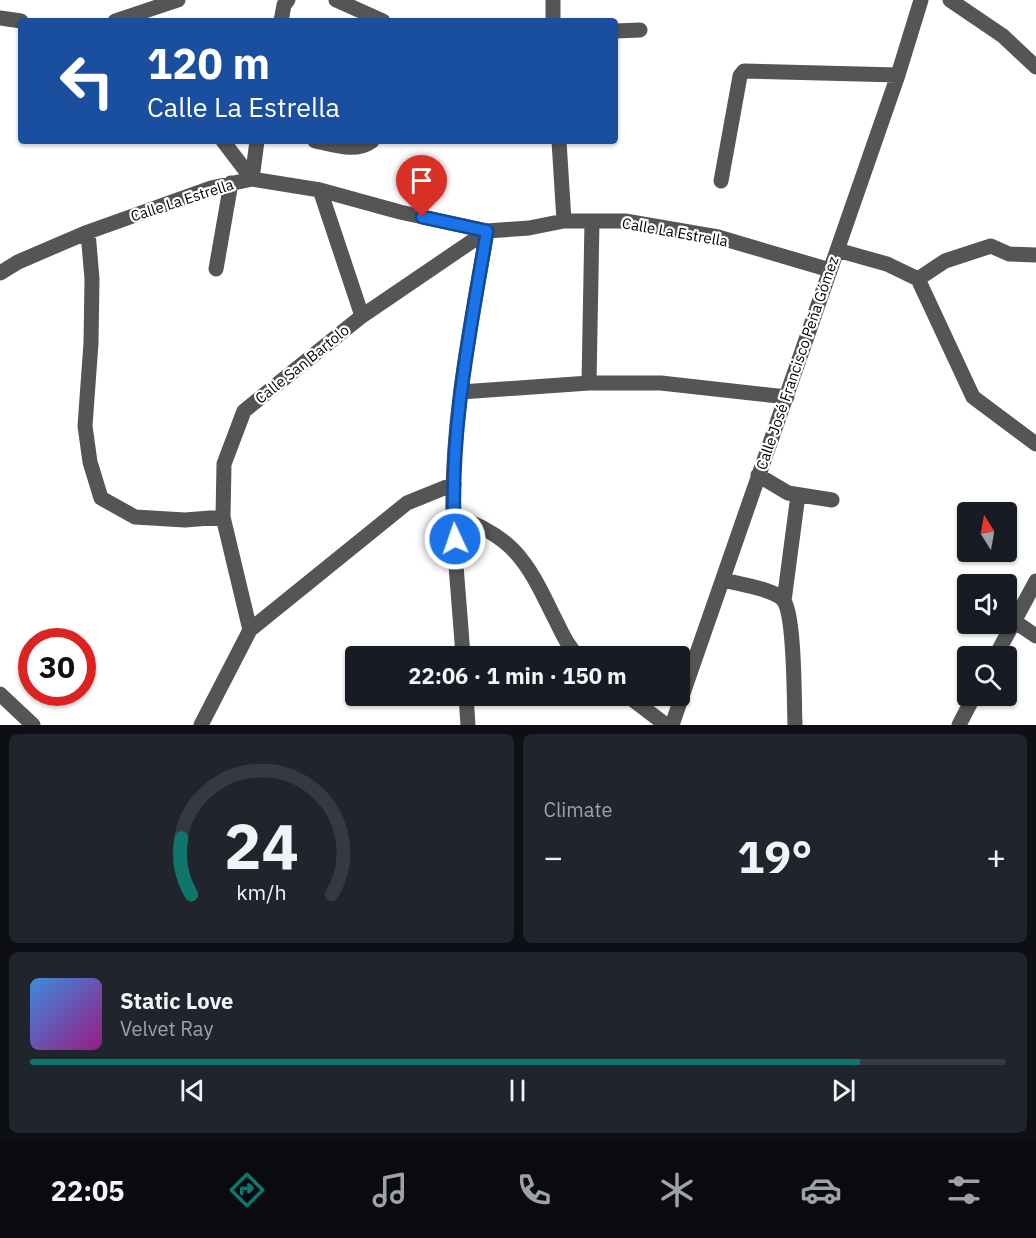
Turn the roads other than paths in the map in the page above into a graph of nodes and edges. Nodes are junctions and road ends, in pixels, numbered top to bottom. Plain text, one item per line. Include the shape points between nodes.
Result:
1 (178, 0) edge
2 (288, 0) edge
3 (336, 0) edge
4 (553, 0) edge
5 (921, 0) edge
6 (950, 0) edge
7 (0, 18) edge
8 (139, 18) edge
9 (282, 18) edge
10 (376, 18) edge
11 (553, 18) edge
12 (18, 21) edge
13 (640, 30) dead end
14 (618, 31) edge
15 (1036, 68) edge
16 (898, 75) junction
17 (225, 144) edge
18 (257, 144) edge
19 (328, 144) edge
20 (368, 144) edge
21 (559, 144) edge
22 (252, 179) junction
23 (721, 181) dead end
24 (231, 183) junction
25 (320, 190) junction
26 (564, 221) junction
27 (592, 221) junction
28 (487, 231) junction
29 (88, 232) junction
30 (837, 250) junction
31 (1036, 255) edge
32 (216, 269) dead end
33 (830, 270) junction
34 (0, 273) edge
35 (918, 279) junction
36 (362, 316) junction
37 (589, 382) junction
38 (461, 392) junction
39 (787, 396) junction
40 (1036, 444) edge
41 (758, 476) junction
42 (454, 484) junction
43 (798, 495) junction
44 (832, 500) dead end
45 (453, 515) junction
46 (223, 517) junction
47 (724, 580) junction
48 (1036, 581) edge
49 (784, 601) junction
50 (1017, 616) edge
51 (1017, 623) edge
52 (250, 630) junction
53 (1036, 636) edge
54 (462, 646) edge
55 (570, 646) edge
56 (0, 695) edge
57 (467, 706) edge
58 (641, 706) edge
59 (969, 706) edge
60 (33, 725) edge
61 (201, 725) edge
62 (468, 725) edge
63 (666, 725) edge
64 (672, 725) edge
65 (795, 725) edge
66 (959, 725) edge

1 - 8 street
2 - 9 street
3 - 10 street
4 - 11 street
5 - 16 street, Calle José Francisco Peña Gómez
6 - 15 street via 1003,36
7 - 12 street
13 - 14 street
16 - 23 street via 744,72 740,76
16 - 30 street, Calle José Francisco Peña Gómez
17 - 22 street
18 - 22 street
19 - 20 street via 346,148
21 - 26 street
22 - 24 street, Calle La Estrella
22 - 25 street, Calle La Estrella
24 - 29 street, Calle La Estrella
24 - 32 street
25 - 28 street, Calle La Estrella
25 - 36 street
26 - 27 street, Calle La Estrella
26 - 28 street, Calle La Estrella
27 - 33 street, Calle La Estrella via 625,221 718,237
27 - 37 street
28 - 36 street, Calle San Bartolo
28 - 38 street
29 - 34 street, Calle La Estrella
29 - 46 street via 92,279 85,426 101,498 135,518
30 - 33 street, Calle José Francisco Peña Gómez
30 - 35 street via 887,264
31 - 35 street via 1009,254 991,246 945,261
33 - 39 street, Calle José Francisco Peña Gómez
35 - 40 street via 973,397
36 - 46 street, Calle San Bartolo via 244,411 224,464
37 - 38 street
37 - 39 street via 662,383
38 - 42 street
39 - 41 street, Calle José Francisco Peña Gómez
41 - 43 street
41 - 47 street, Calle José Francisco Peña Gómez
42 - 45 street
42 - 52 street via 407,503
43 - 44 street
43 - 49 street
45 - 54 street
45 - 55 street via 481,526 518,552
46 - 52 street, Calle San Bartolo
47 - 49 street via 774,593
47 - 64 street, Calle José Francisco Peña Gómez
48 - 50 street
49 - 65 street via 794,668
51 - 53 street
52 - 61 street
56 - 60 street
57 - 62 street
58 - 63 street
59 - 66 street

